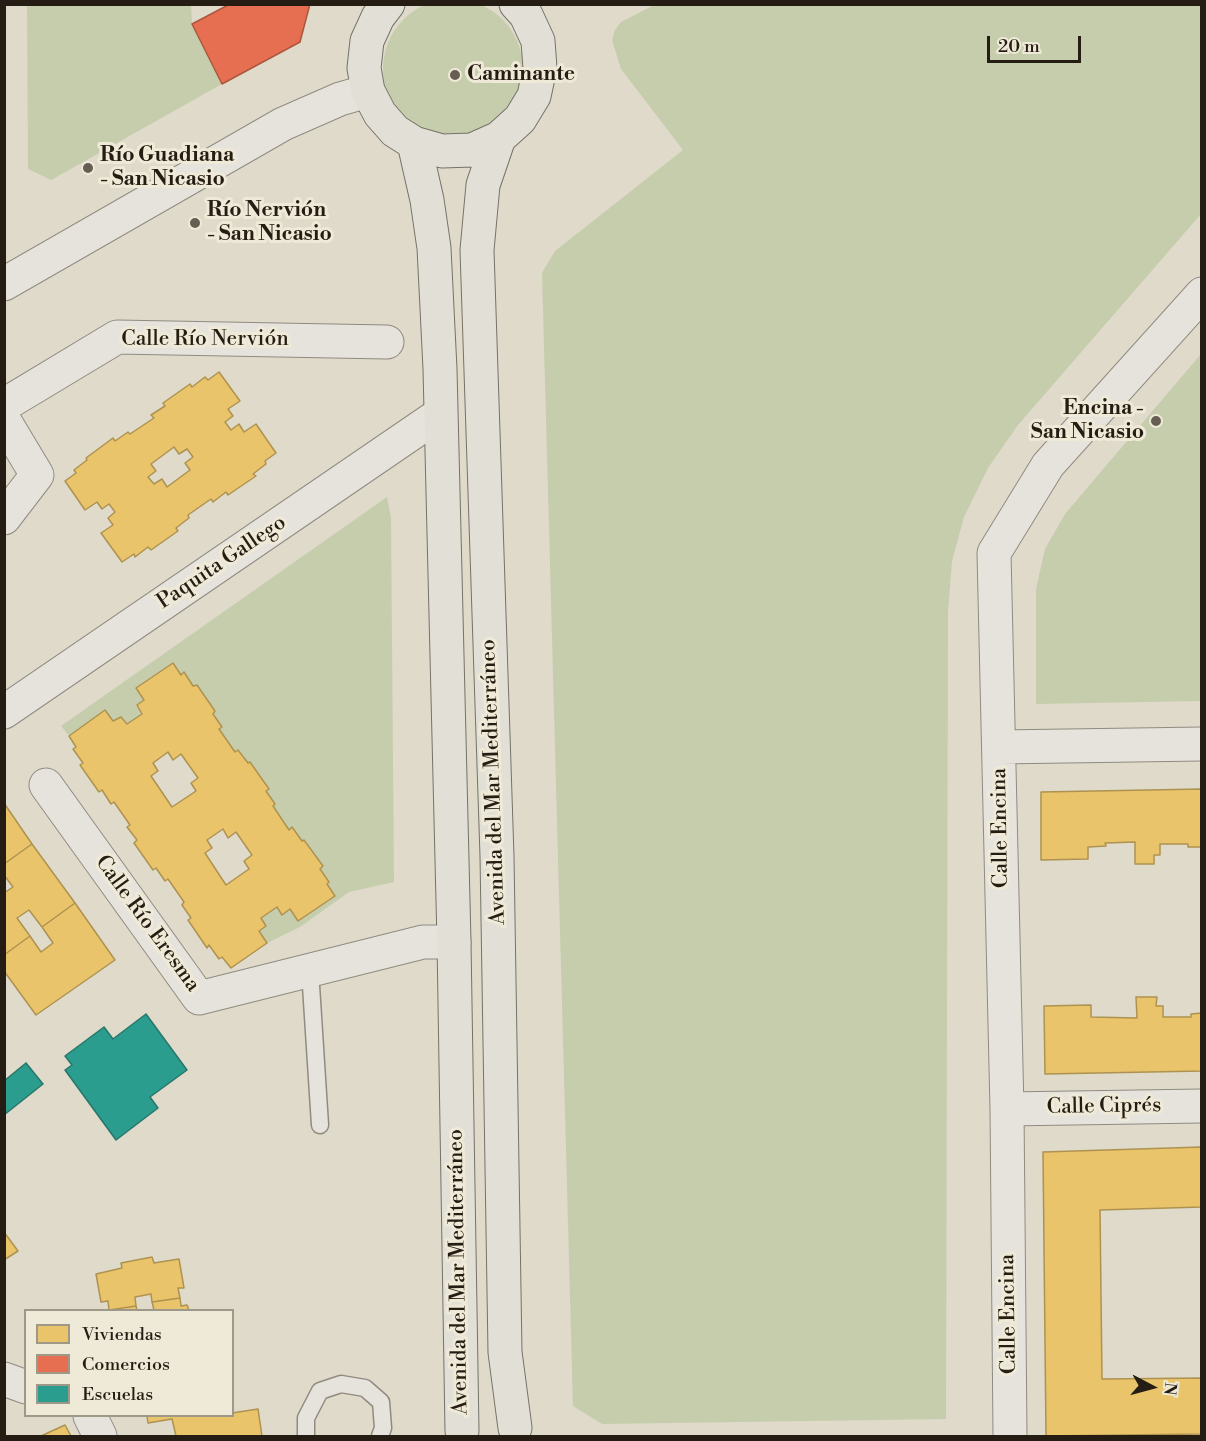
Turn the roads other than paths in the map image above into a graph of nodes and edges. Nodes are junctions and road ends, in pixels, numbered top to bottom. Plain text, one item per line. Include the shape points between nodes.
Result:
1 (388, 4) edge
2 (528, 8) edge
3 (368, 91) junction
4 (499, 138) junction
5 (414, 143) junction
6 (5, 280) edge
7 (1202, 294) edge
8 (387, 342) dead end
9 (4, 405) edge
10 (440, 414) junction
11 (4, 420) edge
12 (4, 518) edge
13 (4, 712) edge
14 (1202, 744) edge
15 (999, 747) junction
16 (46, 785) dead end
17 (454, 942) junction
18 (310, 970) junction
19 (1202, 1106) edge
20 (1007, 1109) junction
21 (320, 1125) dead end
22 (4, 1379) edge
23 (24, 1386) edge
24 (90, 1417) edge
25 (522, 1432) edge
26 (456, 1434) edge
27 (100, 1437) edge
28 (306, 1437) edge
29 (380, 1437) edge
30 (1010, 1437) edge

1 - 3 main road via 367,41 364,68
2 - 4 main road via 538,41 540,68 534,96 520,120
3 - 5 main road via 387,122
3 - 6 street via 283,124
4 - 5 main road via 472,150 442,151
4 - 25 main road, Avenida del Mar Mediterráneo via 483,185 477,250 497,856 505,1352
5 - 10 main road, Avenida del Mar Mediterráneo via 434,248
7 - 15 street, Calle Encina via 1048,465 994,553
8 - 9 street, Calle Río Nervión via 117,337
10 - 13 street, Paquita Gallego
10 - 17 main road, Avenida del Mar Mediterráneo
11 - 12 street via 37,475
14 - 15 street
15 - 20 street, Calle Encina
16 - 18 street, Calle Río Eresma via 199,998
17 - 18 street, Calle Río Eresma via 423,942
17 - 26 main road, Avenida del Mar Mediterráneo
18 - 21 lane
19 - 20 street, Calle Ciprés
20 - 30 street, Calle Encina
22 - 23 street
24 - 27 street
25 - 26 main road via 492,1423 469,1426
28 - 29 lane via 306,1418 320,1391 341,1384 365,1388 381,1402

